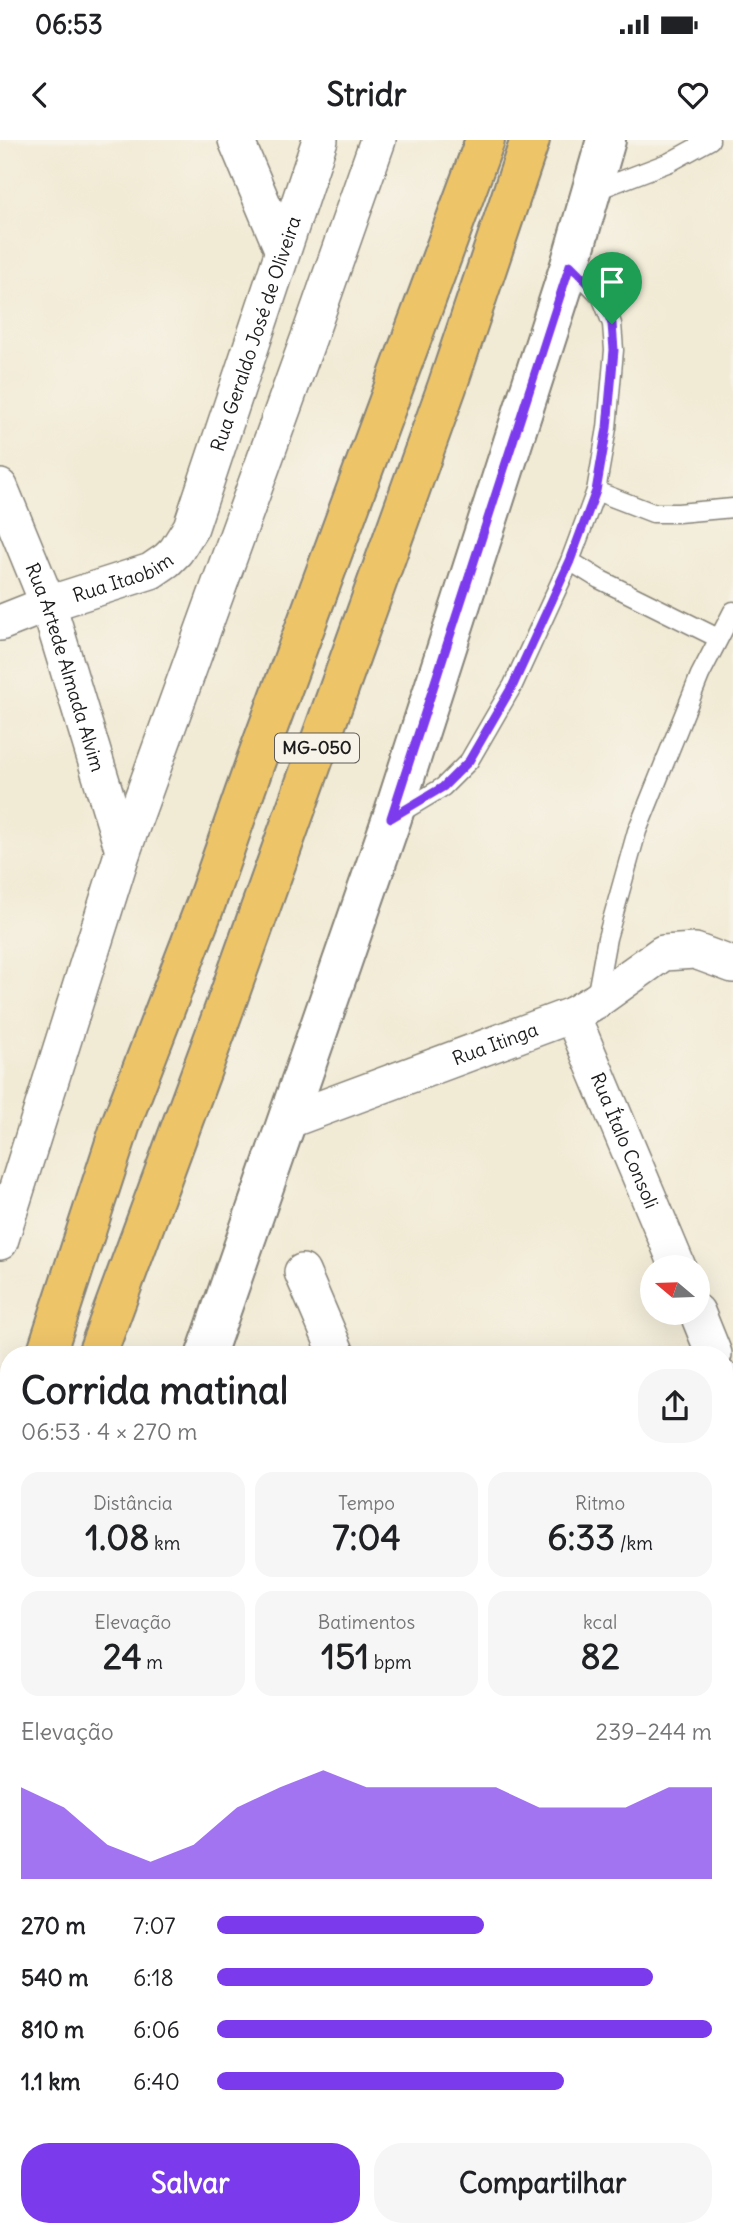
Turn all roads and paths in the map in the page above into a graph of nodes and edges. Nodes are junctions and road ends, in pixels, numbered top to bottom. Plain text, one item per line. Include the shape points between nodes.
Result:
1 (236, 140) edge
2 (320, 140) edge
3 (378, 140) edge
4 (485, 140) edge
5 (530, 140) edge
6 (606, 140) edge
7 (710, 140) edge
8 (591, 192) junction
9 (282, 249) junction
10 (570, 265) junction
11 (0, 487) edge
12 (596, 491) junction
13 (733, 508) edge
14 (191, 527) joint
15 (570, 561) junction
16 (48, 604) junction
17 (733, 611) edge
18 (0, 623) edge
19 (718, 638) junction
20 (391, 818) junction
21 (123, 851) junction
22 (733, 965) edge
23 (584, 1008) junction
24 (287, 1121) junction
25 (8, 1195) edge
26 (0, 1242) edge
27 (674, 1255) edge
28 (302, 1272) dead end
29 (702, 1325) edge
30 (49, 1346) edge
31 (100, 1346) edge
32 (209, 1346) edge
33 (334, 1346) edge
34 (711, 1346) edge

1 - 9 street
2 - 9 street, Rua Geraldo José de Oliveira
3 - 21 street
4 - 30 highway, MG-050 via 122,1121
5 - 31 highway, MG-050 via 447,387
6 - 8 street
7 - 8 lane via 670,162
8 - 10 street
9 - 14 street, Rua Geraldo José de Oliveira
10 - 12 lane via 601,296 612,324 607,428
10 - 20 street
11 - 16 street, Rua Artede Almada Alvim
12 - 13 lane via 653,513
12 - 15 lane
14 - 16 street, Rua Itaobim via 176,551 152,570
15 - 19 lane
15 - 20 lane via 513,685 469,761 443,787
16 - 18 street, Rua Itaobim
16 - 21 street, Rua Artede Almada Alvim
17 - 19 lane
19 - 23 lane via 637,831
20 - 24 street
21 - 25 street
22 - 23 street, Rua Itinga via 695,951 663,953
23 - 24 street, Rua Itinga
23 - 27 street, Rua Ítalo Consoli
24 - 32 street
25 - 26 street
28 - 33 street
29 - 34 street

